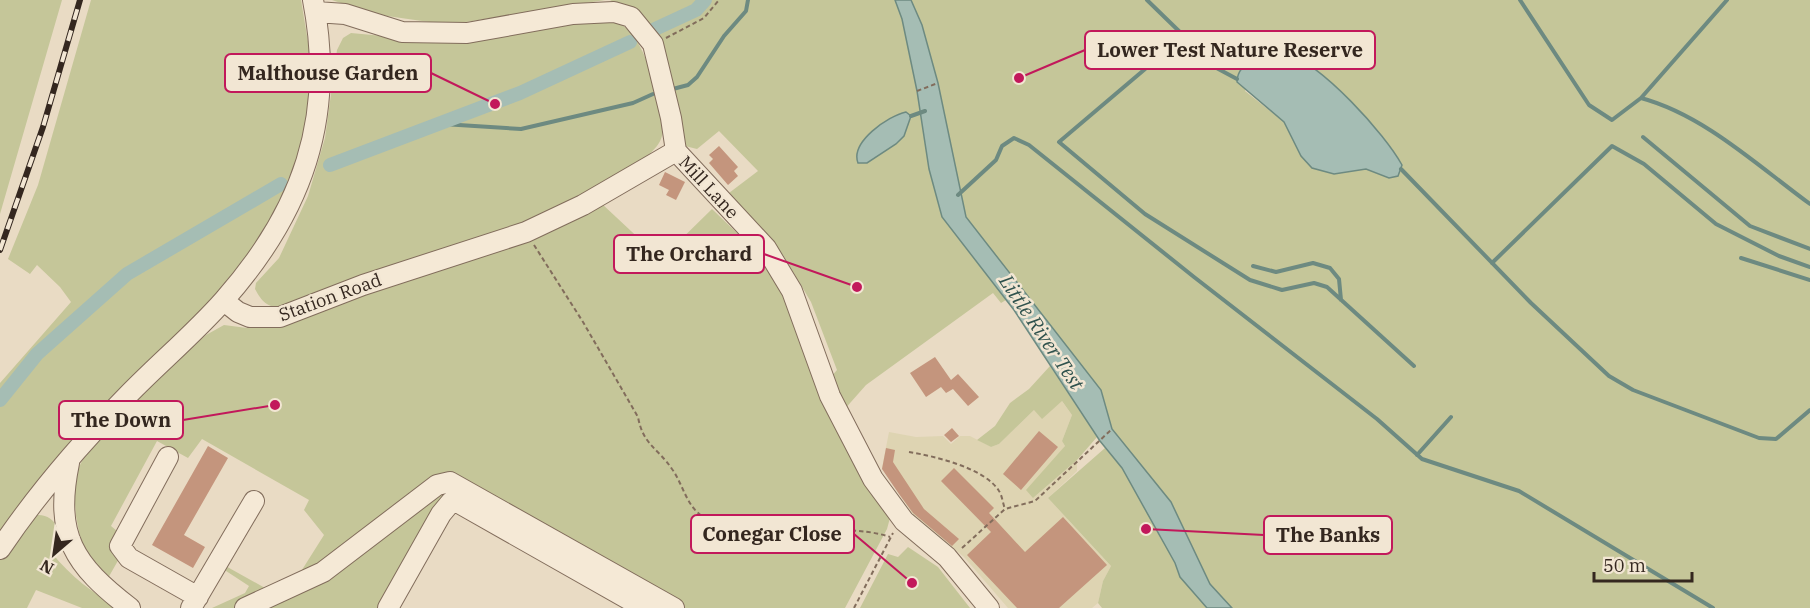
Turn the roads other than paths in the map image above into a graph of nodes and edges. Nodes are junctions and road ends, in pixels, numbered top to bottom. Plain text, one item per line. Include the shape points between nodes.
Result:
1 (314, 6) edge
2 (676, 151) junction
3 (224, 301) junction
4 (71, 456) junction
5 (168, 457) dead end
6 (37, 501) junction
7 (254, 501) dead end
8 (67, 528) junction
9 (0, 549) edge
10 (194, 602) edge
11 (130, 608) edge
12 (245, 608) edge
13 (388, 608) edge
14 (644, 608) edge
15 (674, 608) edge
16 (989, 608) edge

1 - 2 street, Mill Lane via 402,32 467,33 573,14 614,12 631,17 653,44
1 - 3 street via 320,77 305,169 287,214
2 - 3 street, Station Road via 583,205 526,232 363,285 280,317 250,317
2 - 16 street, Mill Lane via 766,248 792,291 830,396 873,479 904,521 947,557
3 - 4 street
4 - 6 street
4 - 8 street via 63,493
5 - 10 street via 120,546 129,558
6 - 8 street via 54,512
6 - 9 street
7 - 10 street
8 - 11 street via 79,561 99,584
12 - 15 street via 323,572 437,484 450,482
13 - 14 street via 451,502

